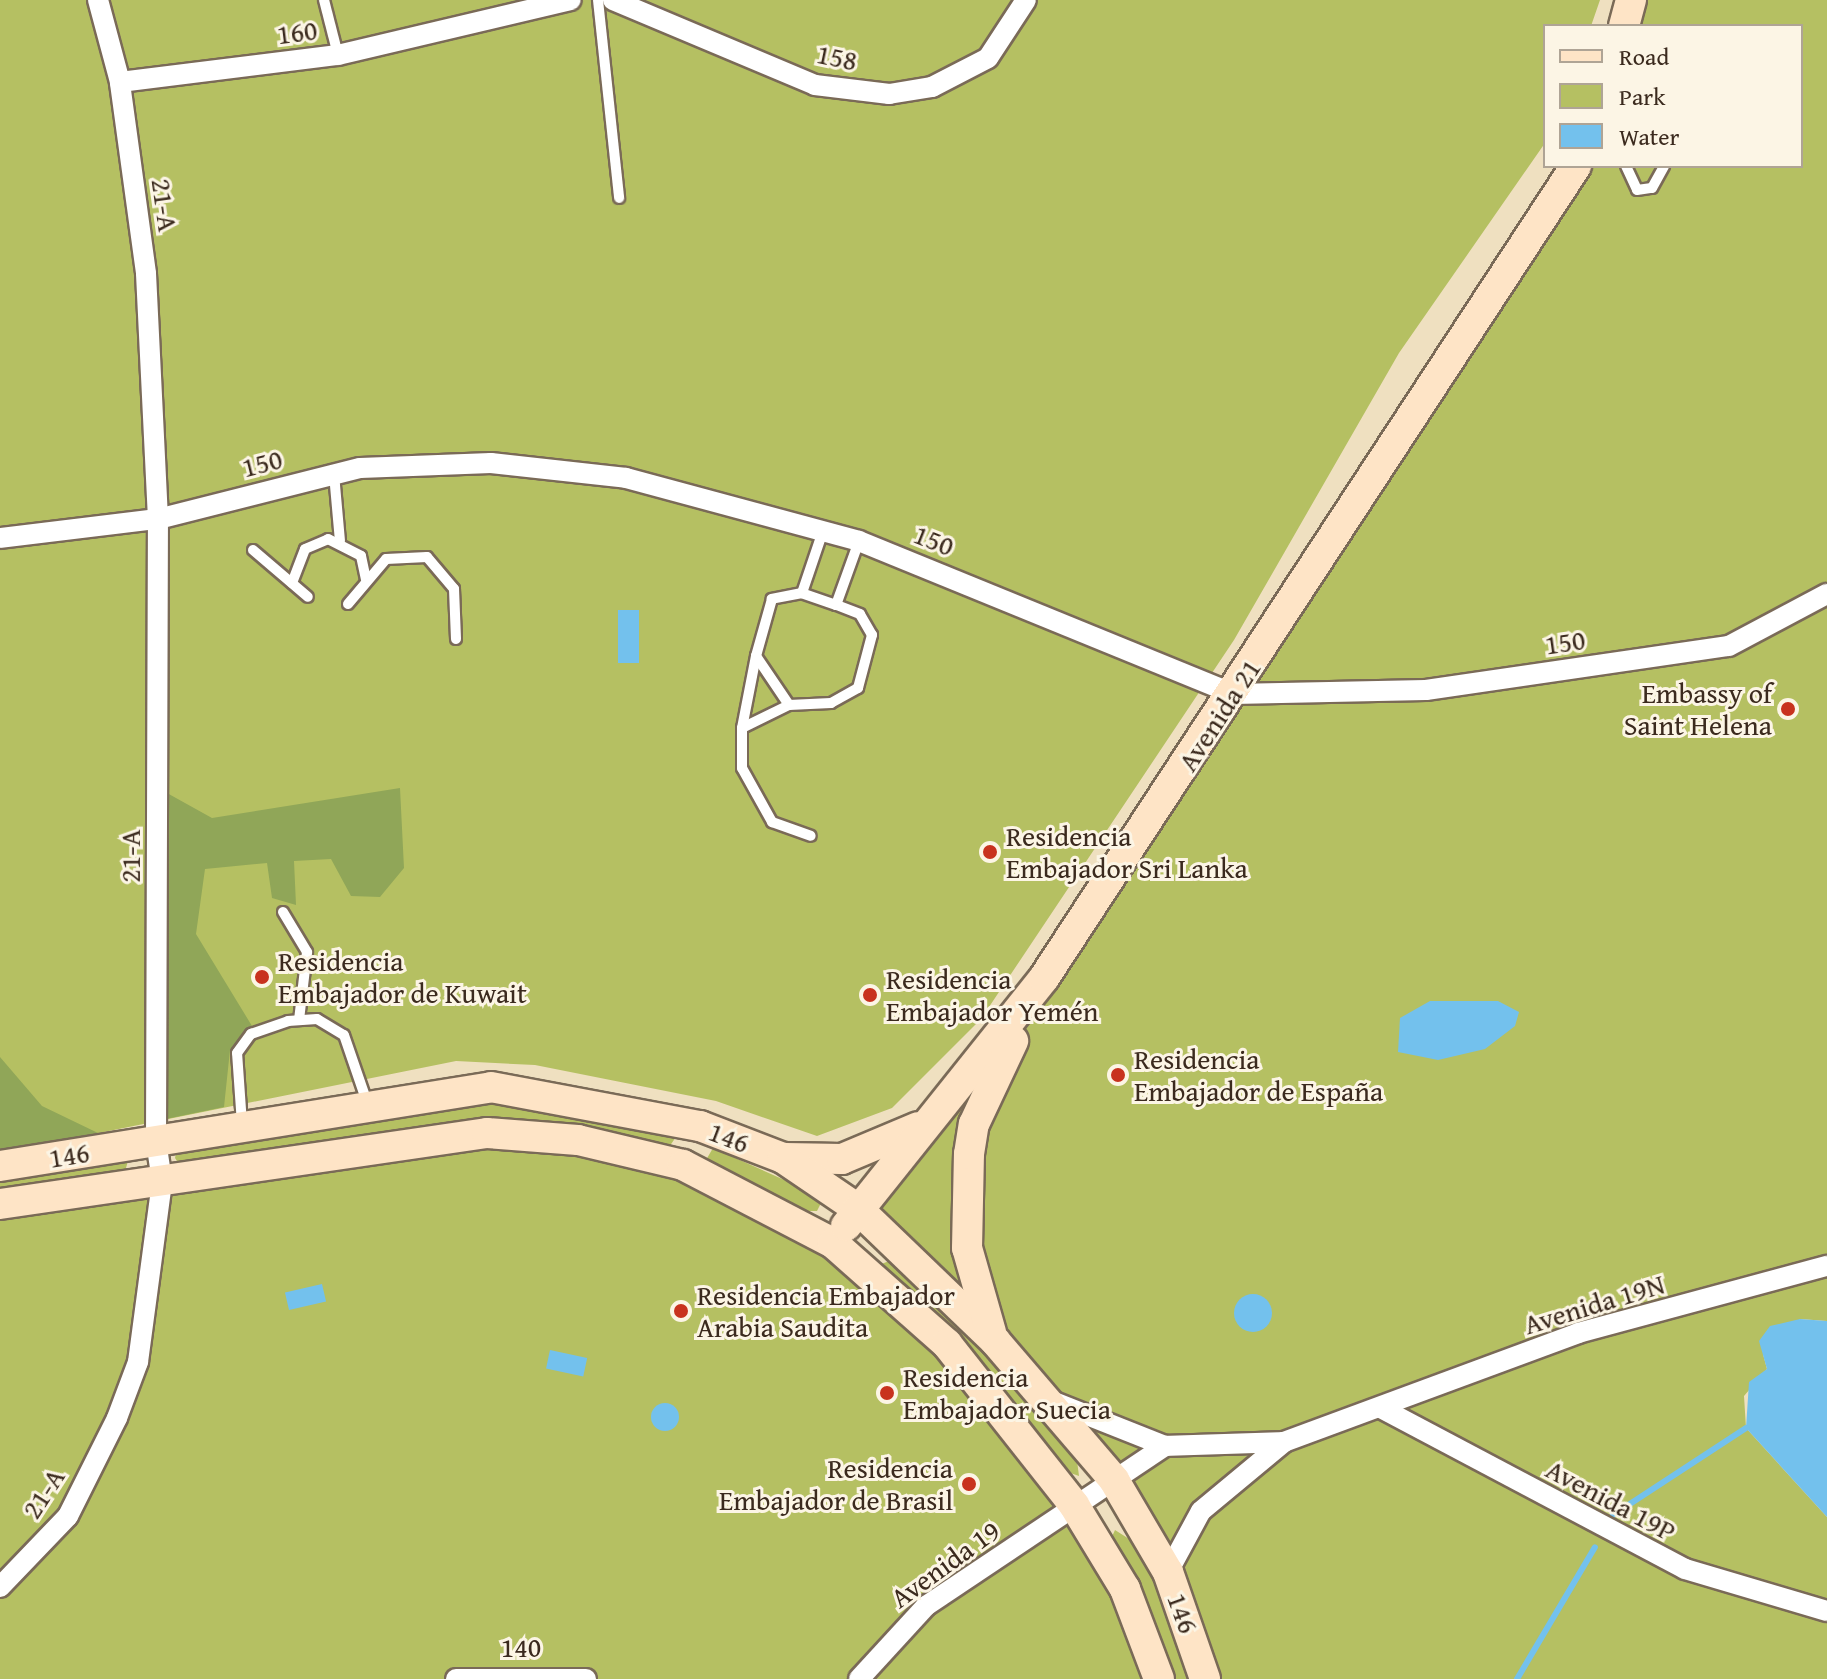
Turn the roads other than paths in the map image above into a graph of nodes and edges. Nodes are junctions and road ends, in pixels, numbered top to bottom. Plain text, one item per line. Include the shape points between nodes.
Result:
1 (98, 0) edge
2 (324, 0) edge
3 (571, 0) edge
4 (598, 0) edge
5 (613, 0) edge
6 (1026, 0) edge
7 (1631, 0) edge
8 (1625, 24) edge
9 (338, 55) junction
10 (120, 82) junction
11 (1575, 168) edge
12 (1627, 168) edge
13 (1663, 168) edge
14 (619, 198) dead end
15 (334, 474) junction
16 (158, 519) junction
17 (824, 530) junction
18 (0, 538) edge
19 (340, 541) junction
20 (859, 541) junction
21 (253, 550) dead end
22 (366, 579) junction
23 (292, 583) junction
24 (802, 593) junction
25 (1827, 594) edge
26 (308, 597) dead end
27 (348, 604) dead end
28 (836, 605) junction
29 (456, 639) dead end
30 (756, 656) junction
31 (1233, 694) junction
32 (789, 705) junction
33 (742, 728) junction
34 (811, 836) dead end
35 (283, 912) dead end
36 (1044, 978) junction
37 (299, 1020) junction
38 (367, 1102) junction
39 (924, 1124) junction
40 (243, 1125) junction
41 (700, 1126) junction
42 (156, 1141) junction
43 (783, 1158) junction
44 (683, 1165) junction
45 (0, 1166) edge
46 (162, 1181) junction
47 (0, 1204) edge
48 (858, 1209) junction
49 (833, 1243) junction
50 (1827, 1266) edge
51 (995, 1341) junction
52 (1048, 1400) junction
53 (1381, 1408) junction
54 (1284, 1442) junction
55 (1165, 1446) junction
56 (1218, 1446) junction
57 (1238, 1478) junction
58 (1114, 1480) junction
59 (1074, 1505) junction
60 (1168, 1572) junction
61 (0, 1587) edge
62 (1827, 1611) edge
63 (456, 1679) edge
64 (586, 1679) edge
65 (859, 1679) edge
66 (1159, 1679) edge
67 (1205, 1679) edge

1 - 10 street, 21-A
2 - 9 lane
3 - 9 street, 160
4 - 14 lane
5 - 6 street, 158 via 815,85 889,94 932,87 988,58
7 - 8 main road
9 - 10 street, 160
10 - 16 street, 21-A via 146,273
11 - 31 main road, Avenida 21
12 - 13 lane via 1637,190 1652,188
15 - 16 street, 150
15 - 17 street, 150 via 491,463 611,477
15 - 19 lane
16 - 18 street, 150
16 - 42 street, 21-A
17 - 20 street, 150
17 - 24 lane
19 - 22 lane via 361,556
19 - 23 lane via 305,549
20 - 28 lane
20 - 31 street, 150
21 - 23 lane
22 - 27 lane
22 - 29 lane via 399,554 439,564 454,589
23 - 26 lane
24 - 28 lane
24 - 30 lane via 772,599
25 - 31 street, 150 via 1729,646 1426,690
28 - 32 lane via 860,614 872,635 858,688 831,703
30 - 32 lane
30 - 33 lane
31 - 36 main road, Avenida 21
32 - 33 lane
33 - 34 lane via 742,768 756,802 772,822
35 - 37 lane via 307,952
36 - 39 main road, Avenida 21
36 - 51 main road via 985,1099 969,1154 971,1277
37 - 38 lane via 317,1019 344,1035
37 - 40 lane via 251,1034 237,1053
38 - 40 main road, 146
38 - 41 main road, 146 via 491,1087
39 - 43 main road via 842,1159
39 - 48 main road, Avenida 21
40 - 42 main road, 146
41 - 43 main road, 146
41 - 44 main road
42 - 45 main road, 146
42 - 46 street, 21-A
43 - 48 main road, 146
44 - 46 main road, 146 via 578,1140 487,1133
44 - 49 main road, 146
46 - 47 main road, 146
46 - 61 street, 21-A via 138,1362 117,1418 68,1516
48 - 49 main road, Avenida 21
48 - 51 main road, 146
49 - 59 main road, 146 via 947,1344
50 - 53 street, Avenida 19N via 1578,1333
51 - 52 main road, 146
52 - 55 street
52 - 58 main road, 146
53 - 54 street
53 - 62 street, Avenida 19P via 1671,1563
54 - 56 street
54 - 57 street
55 - 56 street
55 - 58 street
56 - 57 street
57 - 60 street via 1201,1511
58 - 59 street, Avenida 19
58 - 60 main road, 146
59 - 65 street, Avenida 19 via 926,1606
59 - 66 main road, 146 via 1125,1589
60 - 67 main road, 146
63 - 64 street, 140

